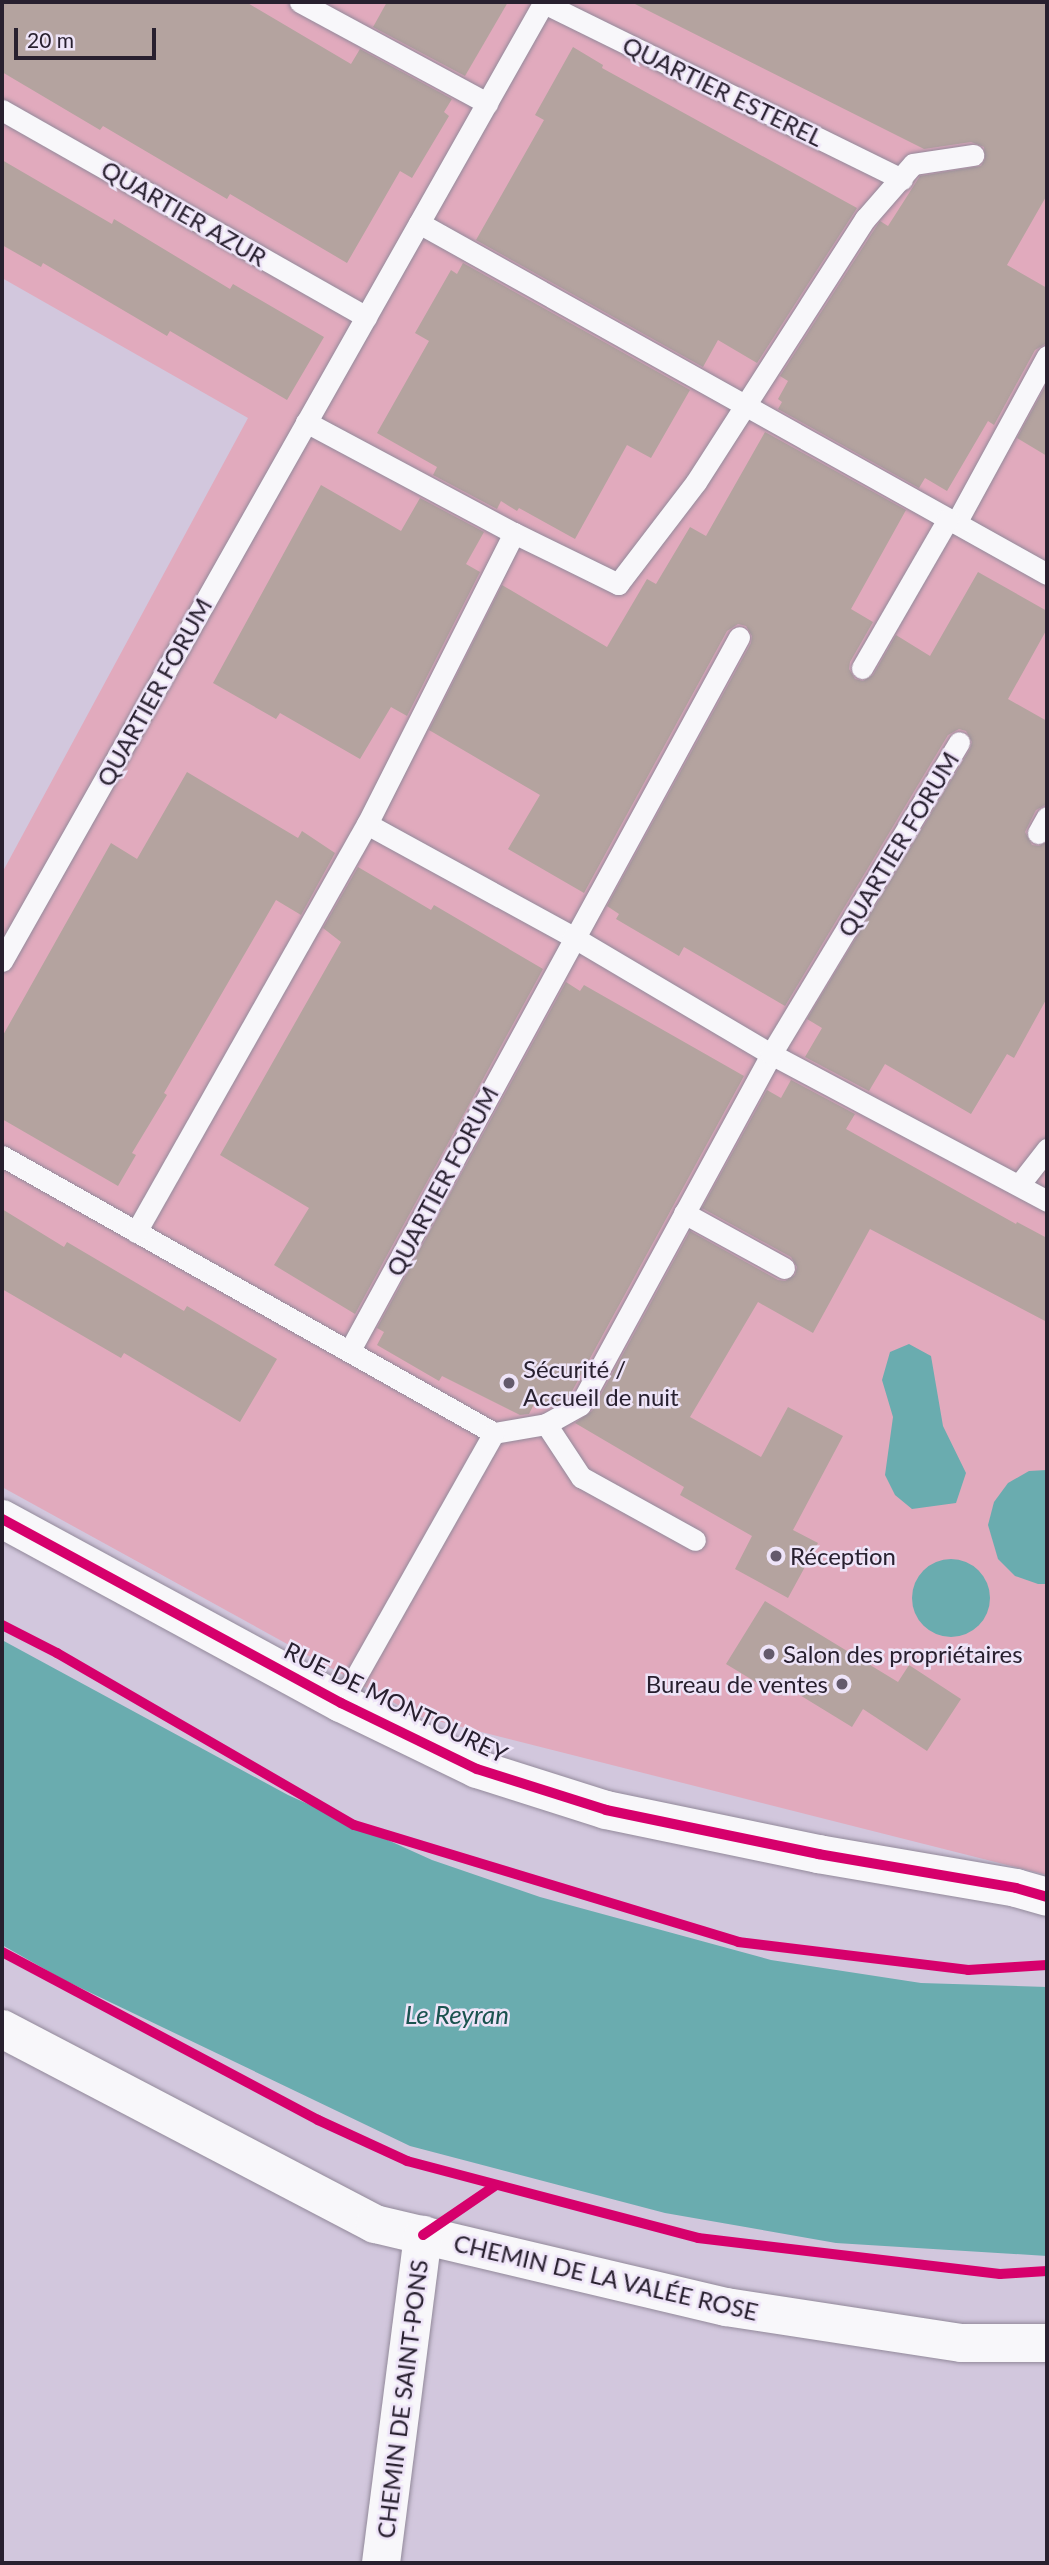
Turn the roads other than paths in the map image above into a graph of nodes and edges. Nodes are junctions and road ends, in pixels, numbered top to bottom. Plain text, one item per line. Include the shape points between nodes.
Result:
1 (300, 2) edge
2 (544, 2) edge
3 (487, 103) junction
4 (2, 110) edge
5 (973, 155) dead end
6 (902, 179) junction
7 (419, 223) junction
8 (366, 317) junction
9 (1047, 356) edge
10 (744, 404) junction
11 (306, 422) junction
12 (952, 521) junction
13 (514, 533) junction
14 (1047, 574) edge
15 (739, 637) dead end
16 (862, 668) dead end
17 (959, 742) dead end
18 (366, 824) junction
19 (573, 937) junction
20 (2, 961) edge
21 (771, 1054) junction
22 (1047, 1149) edge
23 (2, 1156) edge
24 (1018, 1185) junction
25 (1047, 1200) edge
26 (684, 1213) junction
27 (136, 1232) junction
28 (784, 1268) dead end
29 (350, 1350) junction
30 (546, 1424) junction
31 (494, 1433) junction
32 (2, 1519) edge
33 (695, 1540) dead end
34 (341, 1703) junction
35 (1047, 1897) edge
36 (2, 2029) edge
37 (423, 2235) junction
38 (1047, 2343) edge
39 (382, 2563) edge

1 - 3 lane
2 - 3 lane, QUARTIER ESTEREL
2 - 6 lane, QUARTIER ESTEREL
3 - 7 lane, QUARTIER ESTEREL
4 - 8 lane, QUARTIER AZUR
5 - 6 lane via 913,164
6 - 10 lane via 865,219
7 - 8 lane, QUARTIER ESTEREL
7 - 10 lane
8 - 11 lane, QUARTIER ESTEREL
9 - 12 lane
10 - 12 lane
10 - 13 lane via 696,482 618,584
11 - 13 lane
11 - 20 lane, QUARTIER FORUM
12 - 14 lane
12 - 16 lane
13 - 18 lane
15 - 19 lane, QUARTIER FORUM
17 - 21 lane, QUARTIER FORUM
18 - 19 lane
18 - 27 lane
19 - 21 lane
19 - 29 lane, QUARTIER FORUM
21 - 24 lane
21 - 26 lane, QUARTIER FORUM
22 - 24 lane
23 - 27 lane
24 - 25 lane
26 - 28 lane
26 - 30 lane, QUARTIER FORUM via 580,1405
27 - 29 lane
29 - 31 lane
30 - 31 lane, QUARTIER FORUM
30 - 33 lane via 581,1477
31 - 34 lane
32 - 34 street, RUE DE MONTOUREY
34 - 35 street, RUE DE MONTOUREY via 477,1769 606,1810
36 - 37 street, CHEMIN DE LA VALÉE ROSE via 375,2224
37 - 38 street, CHEMIN DE LA VALÉE ROSE via 726,2306 961,2343
37 - 39 street, CHEMIN DE SAINT-PONS

